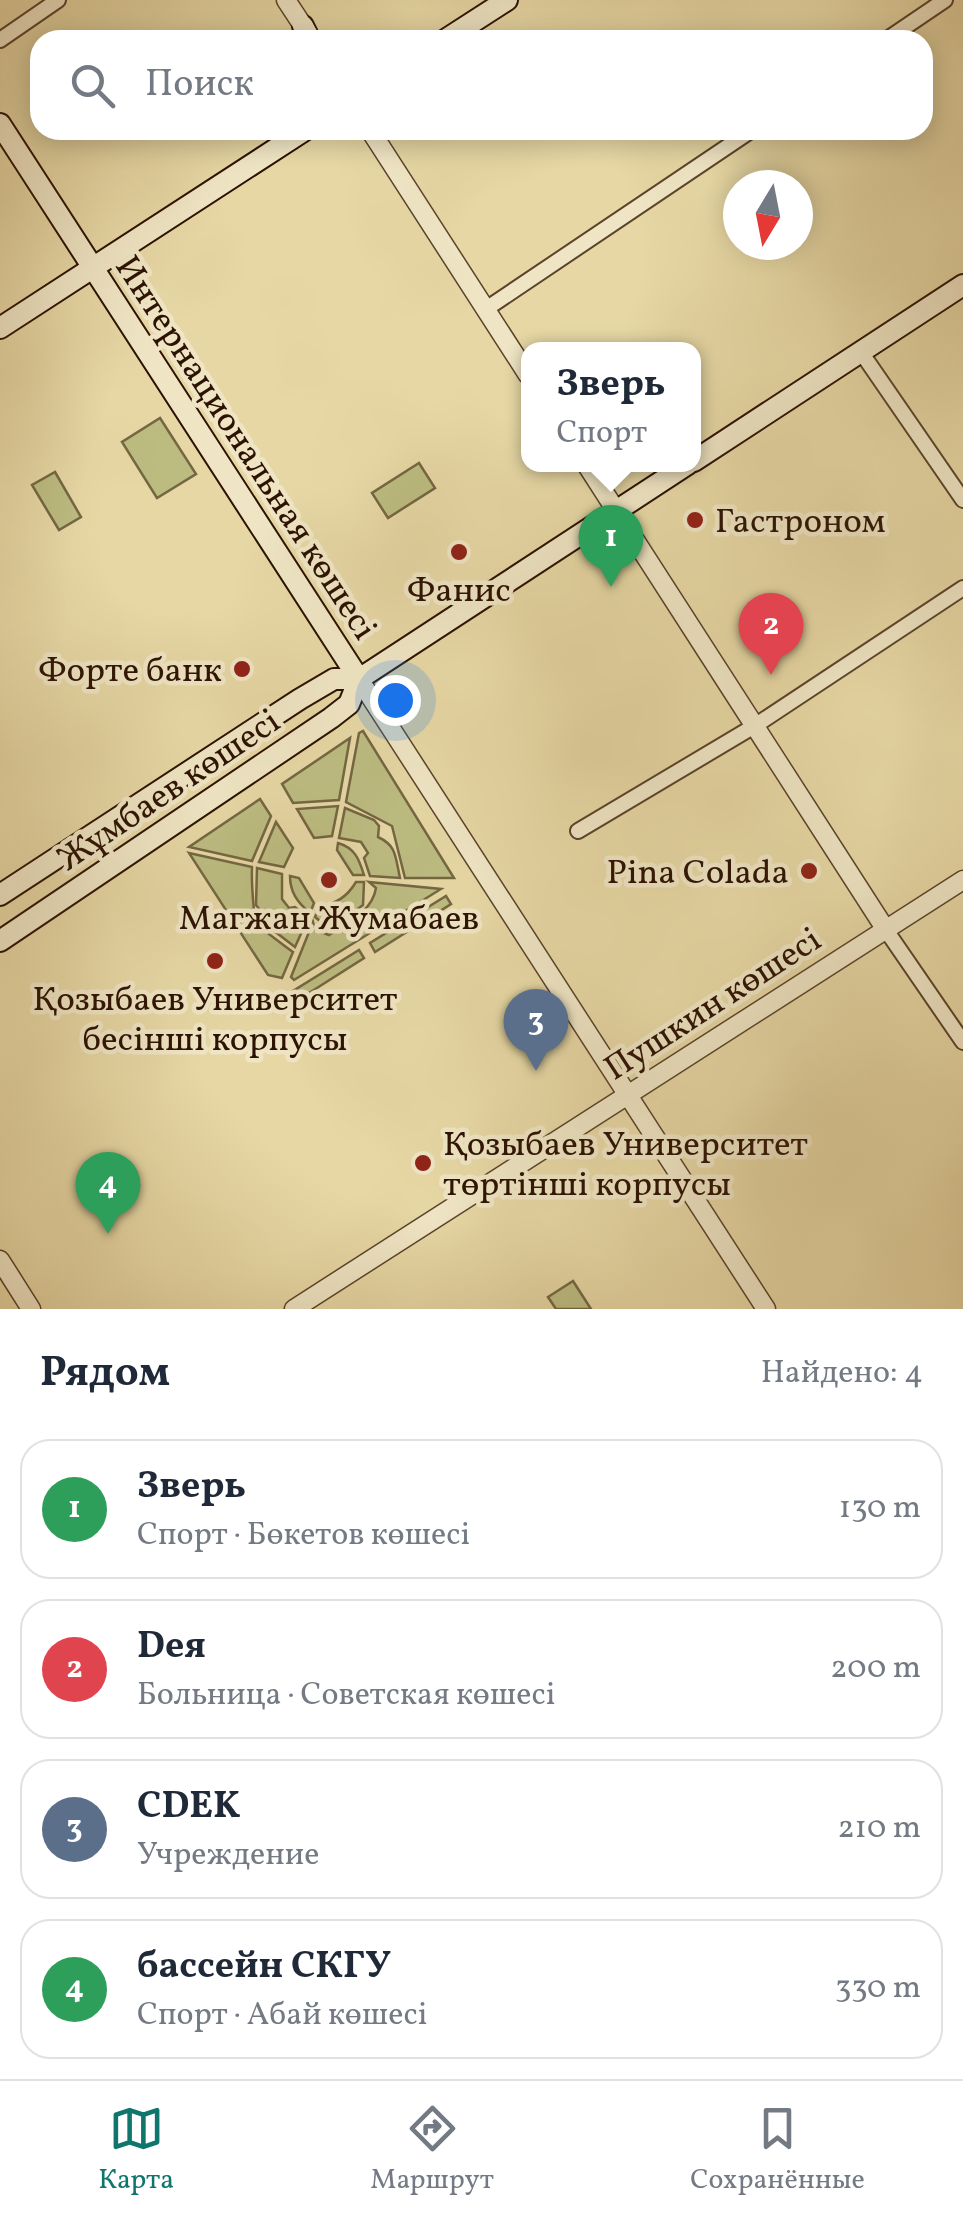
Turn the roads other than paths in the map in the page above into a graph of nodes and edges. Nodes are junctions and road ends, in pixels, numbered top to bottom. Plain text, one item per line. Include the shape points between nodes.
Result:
1 (58, 0) edge
2 (286, 0) edge
3 (507, 0) edge
4 (945, 0) edge
5 (306, 30) edge
6 (460, 30) edge
7 (901, 30) edge
8 (0, 40) edge
9 (0, 124) edge
10 (286, 140) edge
11 (376, 140) edge
12 (737, 140) edge
13 (92, 268) junction
14 (963, 285) edge
15 (486, 309) junction
16 (0, 328) edge
17 (861, 352) junction
18 (521, 364) edge
19 (701, 456) edge
20 (591, 472) edge
21 (677, 472) edge
22 (963, 500) edge
23 (616, 512) junction
24 (963, 588) edge
25 (359, 679) junction
26 (756, 724) junction
27 (578, 831) dead end
28 (963, 880) edge
29 (0, 895) edge
30 (886, 930) junction
31 (0, 940) edge
32 (963, 1042) edge
33 (629, 1097) junction
34 (0, 1260) edge
35 (32, 1309) edge
36 (294, 1309) edge
37 (766, 1309) edge

1 - 8 street
2 - 5 street
3 - 6 main road
4 - 7 street
9 - 13 main road, Интернациональная көшесі
10 - 13 main road
11 - 15 street
12 - 15 street
13 - 16 main road
13 - 25 main road, Интернациональная көшесі
14 - 17 main road, Жұмбаев көшесі
15 - 18 street
17 - 19 main road, Жұмбаев көшесі
17 - 22 street
20 - 23 street
21 - 23 main road, Жұмбаев көшесі
23 - 25 main road, Жұмбаев көшесі
23 - 26 street
24 - 26 street
25 - 29 main road, Жұмбаев көшесі via 316,688
25 - 31 main road, Жұмбаев көшесі via 349,704 332,718
25 - 33 street, Интернациональная көшесі
26 - 27 street
26 - 30 street
28 - 30 street, Пушкин көшесі
30 - 32 street
30 - 33 street, Пушкин көшесі
33 - 36 street, Пушкин көшесі
33 - 37 street, Интернациональная көшесі
34 - 35 street

